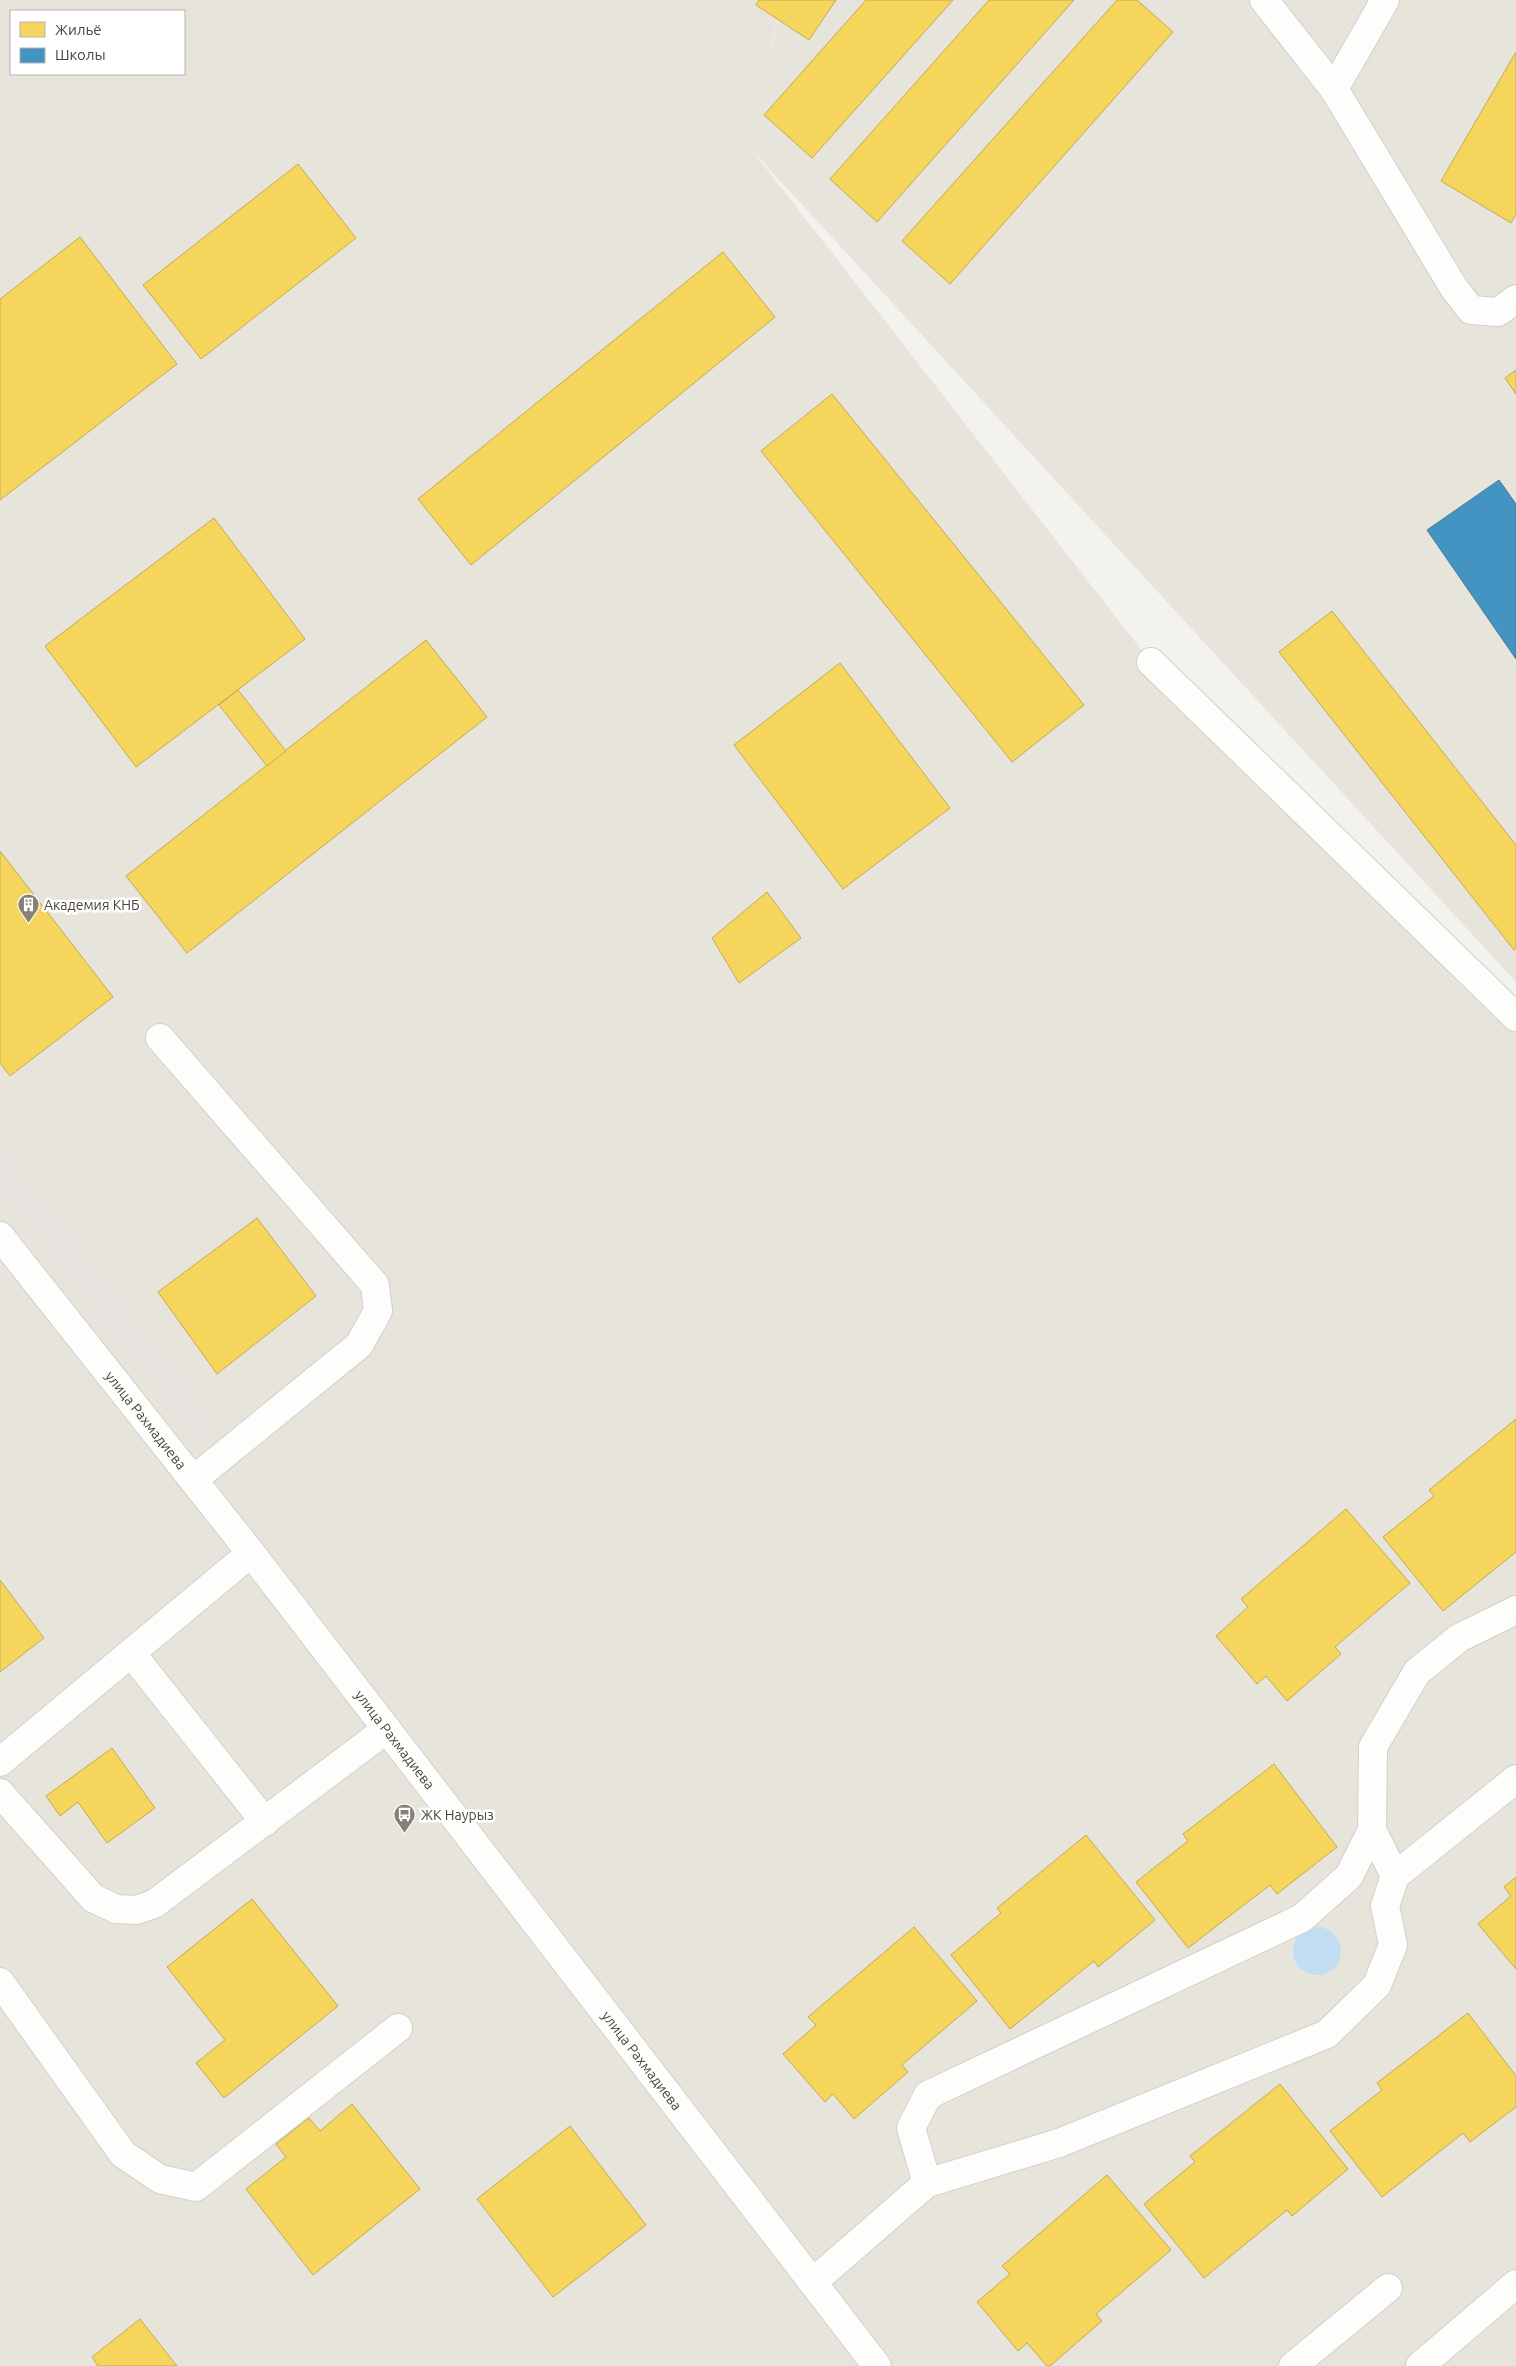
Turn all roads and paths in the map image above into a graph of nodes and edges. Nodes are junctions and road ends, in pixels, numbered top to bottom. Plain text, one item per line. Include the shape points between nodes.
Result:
1 (1264, 0) edge
2 (1385, 0) edge
3 (1334, 89) junction
4 (1516, 281) edge
5 (1507, 306) edge
6 (1151, 662) dead end
7 (1516, 1017) edge
8 (160, 1038) dead end
9 (0, 1236) edge
10 (193, 1480) junction
11 (252, 1553) junction
12 (1516, 1610) edge
13 (130, 1653) junction
14 (387, 1729) junction
15 (0, 1762) edge
16 (1516, 1779) edge
17 (0, 1793) edge
18 (265, 1822) junction
19 (1372, 1830) junction
20 (1395, 1876) junction
21 (0, 1982) edge
22 (398, 2028) dead end
23 (927, 2183) junction
24 (813, 2282) junction
25 (1516, 2284) edge
26 (1388, 2288) dead end
27 (878, 2366) edge
28 (1293, 2366) edge
29 (1420, 2366) edge

1 - 3 street
2 - 3 street
3 - 5 street via 1454,288 1471,310
4 - 5 street
6 - 7 street
8 - 10 street via 375,1284 378,1311 358,1345
9 - 10 street, улица Рахмадиева
10 - 11 street, улица Рахмадиева
11 - 13 street
11 - 14 street, улица Рахмадиева
12 - 19 street via 1460,1638 1417,1672 1373,1748
13 - 15 street
13 - 18 street
14 - 18 street
14 - 24 street, улица Рахмадиева
16 - 20 street
17 - 18 street via 93,1898 116,1909 136,1910 154,1904
19 - 20 street
19 - 23 street via 1348,1876 1302,1918 928,2096 912,2128
20 - 23 street via 1385,1906 1393,1945 1377,1985 1327,2034 1059,2143
21 - 22 street via 123,2154 160,2179 196,2187
23 - 24 street
24 - 27 street, улица Рахмадиева
25 - 29 street
26 - 28 street

